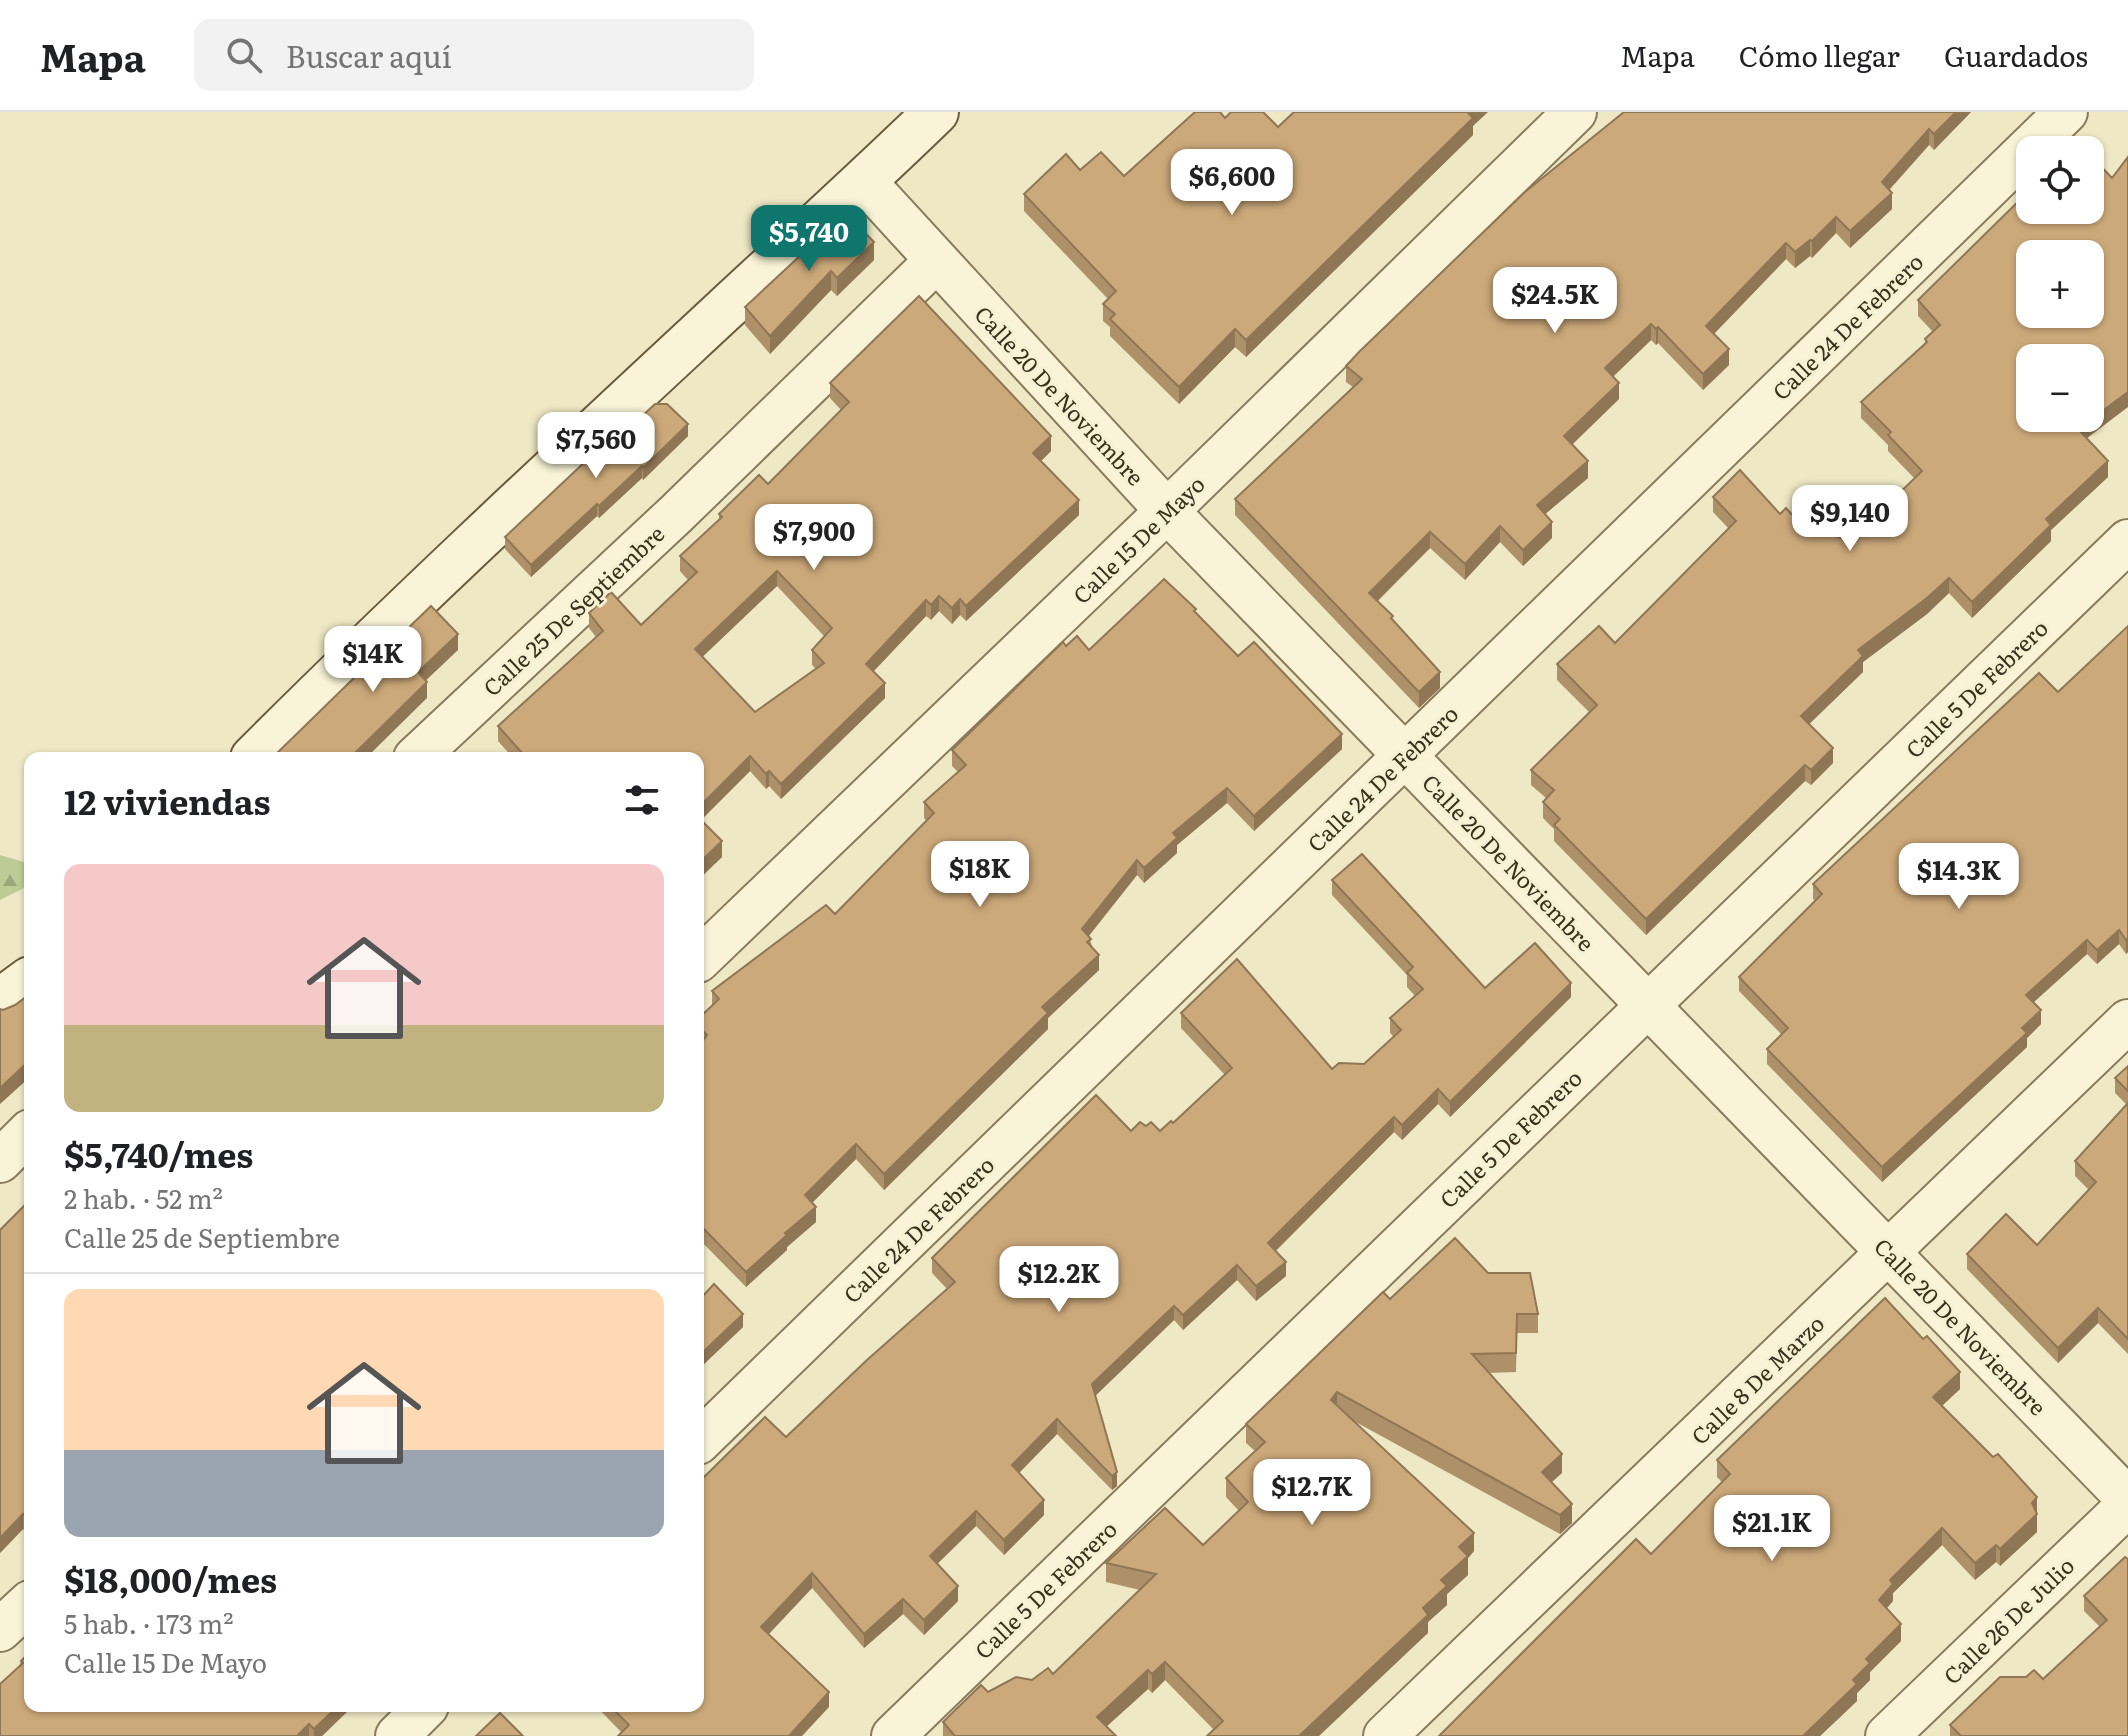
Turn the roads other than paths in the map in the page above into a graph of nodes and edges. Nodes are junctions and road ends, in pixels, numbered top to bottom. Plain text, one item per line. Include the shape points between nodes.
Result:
1 (936, 112) edge
2 (1575, 112) edge
3 (2066, 112) edge
4 (865, 182) junction
5 (936, 261) junction
6 (1167, 511) junction
7 (2128, 541) edge
8 (259, 752) edge
9 (421, 752) edge
10 (1406, 754) junction
11 (704, 955) edge
12 (24, 983) edge
13 (0, 1001) edge
14 (1646, 1006) junction
15 (2128, 1021) edge
16 (24, 1137) edge
17 (0, 1161) edge
18 (1889, 1251) junction
19 (704, 1437) edge
20 (2128, 1502) edge
21 (24, 1608) edge
22 (0, 1630) edge
23 (421, 1712) edge
24 (397, 1736) edge
25 (893, 1736) edge
26 (1385, 1736) edge
27 (1887, 1736) edge

1 - 4 main road
2 - 6 street, Calle 15 De Mayo
3 - 10 street, Calle 24 De Febrero
4 - 5 street, Calle 20 De Noviembre
4 - 8 main road via 485,533
5 - 6 street, Calle 20 De Noviembre
5 - 9 street, Calle 25 De Septiembre
6 - 10 street, Calle 20 De Noviembre
6 - 11 street, Calle 15 De Mayo
7 - 14 street, Calle 5 De Febrero
10 - 14 street, Calle 20 De Noviembre
10 - 19 street, Calle 24 De Febrero
12 - 13 main road
14 - 18 street, Calle 20 De Noviembre
14 - 25 street, Calle 5 De Febrero
15 - 18 street, Calle 8 De Marzo
16 - 17 street
18 - 20 street, Calle 20 De Noviembre
18 - 26 street, Calle 8 De Marzo
20 - 27 street, Calle 26 De Julio
21 - 22 street
23 - 24 street

